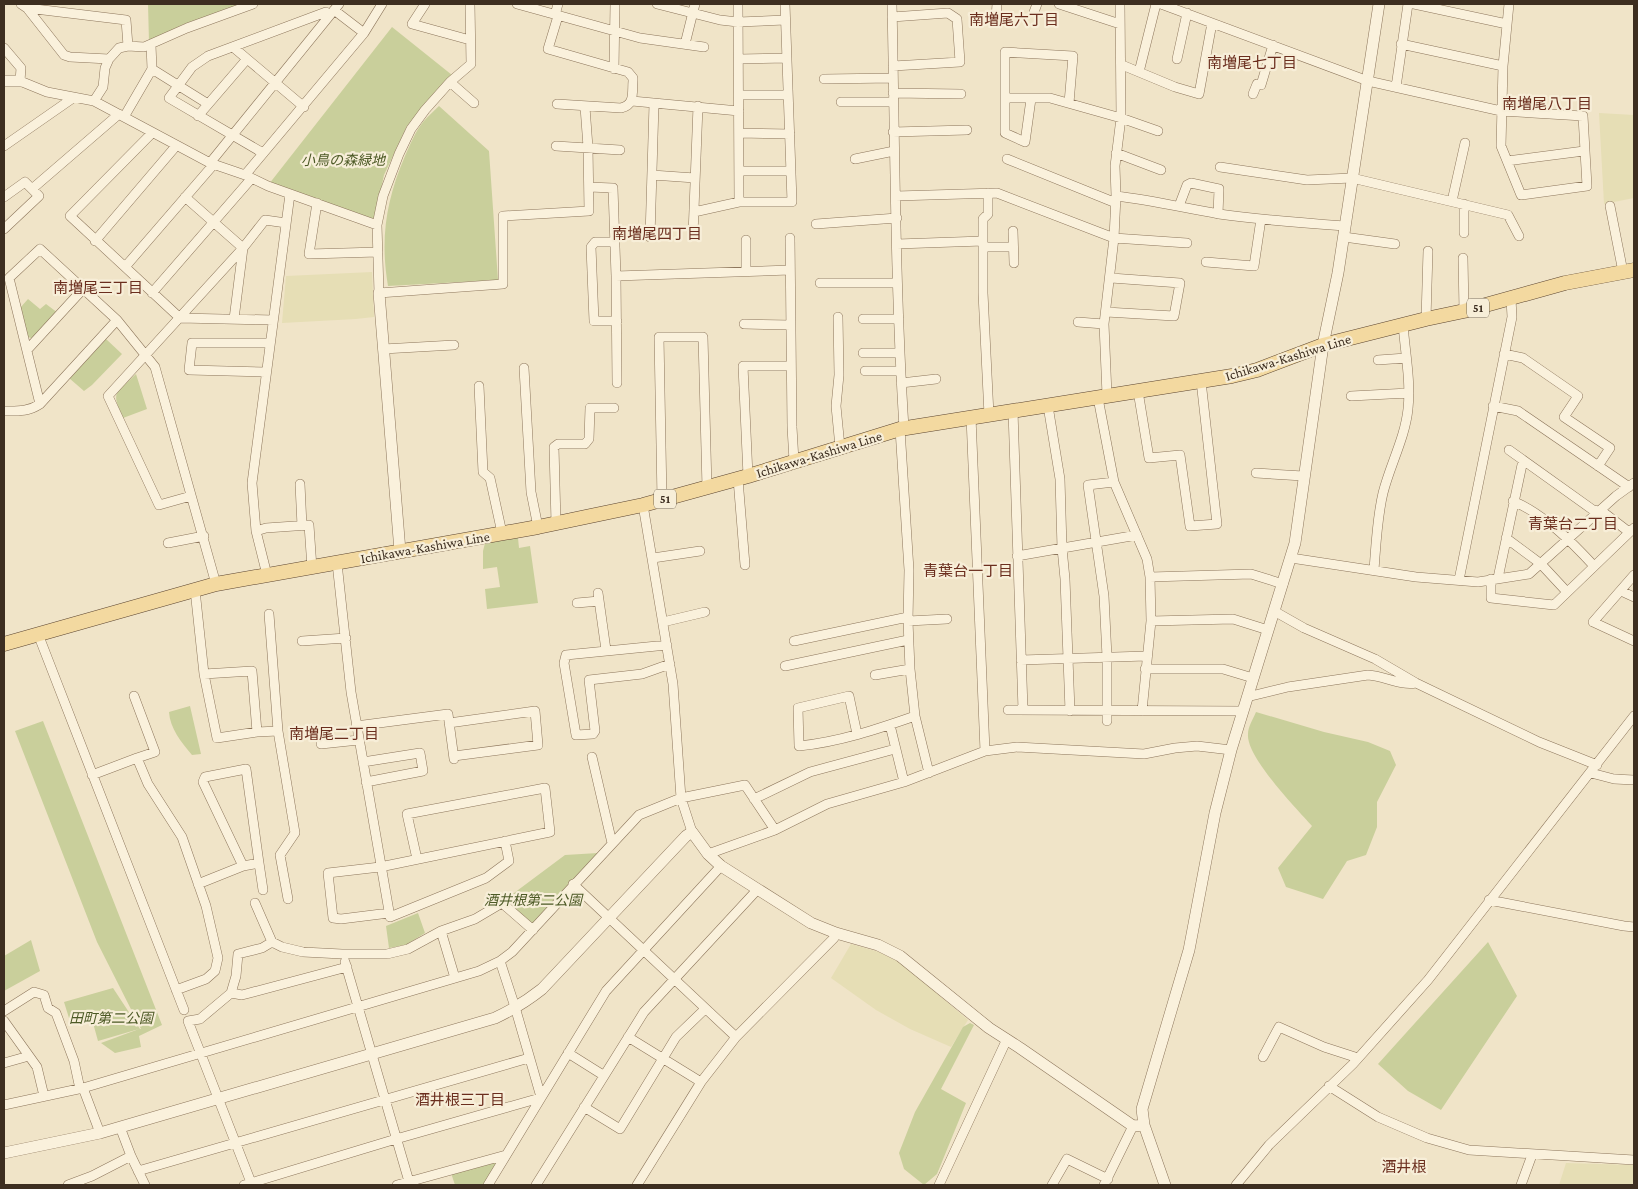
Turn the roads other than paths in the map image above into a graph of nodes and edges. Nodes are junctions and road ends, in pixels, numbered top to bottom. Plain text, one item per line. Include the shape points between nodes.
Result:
1 (253, 4) edge
2 (382, 4) edge
3 (425, 4) edge
4 (470, 4) edge
5 (517, 4) edge
6 (558, 4) edge
7 (615, 4) edge
8 (658, 4) edge
9 (738, 4) edge
10 (785, 4) edge
11 (892, 4) edge
12 (996, 4) edge
13 (1059, 4) edge
14 (1120, 4) edge
15 (1156, 4) edge
16 (1161, 4) edge
17 (1379, 4) edge
18 (1408, 4) edge
19 (1414, 4) edge
20 (1509, 4) edge
21 (24, 6) edge
22 (694, 8) edge
23 (334, 10) edge
24 (1187, 13) junction
25 (556, 15) junction
26 (892, 17) junction
27 (996, 18) dead end
28 (785, 20) junction
29 (738, 22) junction
30 (1212, 23) junction
31 (1120, 24) junction
32 (1506, 24) junction
33 (615, 32) junction
34 (364, 33) junction
35 (470, 40) junction
36 (686, 44) junction
37 (1401, 44) junction
38 (151, 45) junction
39 (128, 46) junction
40 (1273, 46) junction
41 (233, 47) junction
42 (704, 47) dead end
43 (4, 48) edge
44 (787, 58) junction
45 (109, 59) junction
46 (247, 59) junction
47 (739, 59) junction
48 (1178, 59) dead end
49 (893, 66) junction
50 (1122, 66) junction
51 (1503, 66) junction
52 (152, 69) junction
53 (614, 69) junction
54 (1139, 72) junction
55 (893, 78) junction
56 (824, 79) dead end
57 (20, 80) junction
58 (4, 81) edge
59 (1368, 81) junction
60 (275, 82) junction
61 (450, 82) junction
62 (179, 85) junction
63 (1396, 87) junction
64 (961, 94) dead end
65 (1253, 94) dead end
66 (739, 95) junction
67 (788, 95) junction
68 (73, 98) junction
69 (893, 98) junction
70 (1005, 98) junction
71 (1031, 99) junction
72 (94, 101) junction
73 (632, 101) junction
74 (841, 102) dead end
75 (474, 103) dead end
76 (208, 104) junction
77 (557, 104) dead end
78 (654, 104) junction
79 (1068, 104) junction
80 (304, 106) junction
81 (698, 106) junction
82 (585, 107) junction
83 (739, 111) junction
84 (1501, 111) junction
85 (122, 116) junction
86 (198, 116) junction
87 (1122, 118) junction
88 (967, 130) dead end
89 (1158, 131) dead end
90 (893, 132) junction
91 (152, 133) junction
92 (739, 133) junction
93 (790, 134) junction
94 (231, 136) junction
95 (1465, 143) dead end
96 (4, 146) edge
97 (176, 146) junction
98 (556, 146) dead end
99 (588, 147) junction
100 (620, 150) dead end
101 (894, 151) junction
102 (1584, 151) junction
103 (263, 153) junction
104 (1116, 153) junction
105 (855, 158) dead end
106 (1006, 159) dead end
107 (1507, 161) junction
108 (212, 164) junction
109 (1220, 167) dead end
110 (1161, 170) dead end
111 (739, 171) junction
112 (791, 171) junction
113 (652, 175) junction
114 (248, 177) junction
115 (695, 178) junction
116 (1352, 178) junction
117 (589, 187) junction
118 (32, 189) junction
119 (988, 193) junction
120 (290, 194) junction
121 (896, 196) junction
122 (4, 197) edge
123 (185, 197) junction
124 (1116, 199) junction
125 (1452, 201) junction
126 (739, 202) junction
127 (317, 203) junction
128 (1464, 204) junction
129 (1179, 206) junction
130 (1610, 206) dead end
131 (694, 212) junction
132 (1218, 214) junction
133 (897, 218) junction
134 (1261, 219) junction
135 (214, 222) junction
136 (286, 224) junction
137 (816, 224) dead end
138 (377, 225) junction
139 (4, 229) edge
140 (1013, 231) dead end
141 (1344, 232) junction
142 (1464, 232) dead end
143 (693, 235) dead end
144 (1519, 236) dead end
145 (650, 238) dead end
146 (790, 238) dead end
147 (1114, 238) junction
148 (746, 240) dead end
149 (95, 241) junction
150 (615, 242) junction
151 (1187, 243) dead end
152 (897, 244) junction
153 (983, 244) junction
154 (1395, 244) dead end
155 (1013, 247) junction
156 (243, 248) junction
157 (1428, 251) dead end
158 (378, 252) junction
159 (1463, 258) dead end
160 (1014, 262) dead end
161 (1206, 262) dead end
162 (125, 267) junction
163 (790, 270) junction
164 (746, 271) junction
165 (1629, 271) edge
166 (616, 276) junction
167 (1111, 278) junction
168 (820, 283) dead end
169 (898, 283) junction
170 (83, 289) junction
171 (152, 293) junction
172 (379, 293) junction
173 (1511, 299) junction
174 (1464, 311) junction
175 (1106, 312) junction
176 (838, 317) dead end
177 (180, 318) junction
178 (234, 319) junction
179 (863, 319) dead end
180 (1426, 319) junction
181 (117, 320) junction
182 (273, 320) junction
183 (898, 320) junction
184 (616, 321) junction
185 (1078, 322) dead end
186 (744, 324) dead end
187 (1104, 324) junction
188 (1403, 324) junction
189 (790, 326) junction
190 (270, 343) junction
191 (1322, 344) junction
192 (454, 345) dead end
193 (383, 349) junction
194 (27, 350) junction
195 (899, 352) junction
196 (863, 353) dead end
197 (1504, 354) junction
198 (146, 355) junction
199 (1406, 358) junction
200 (1378, 360) dead end
201 (791, 366) junction
202 (524, 368) dead end
203 (865, 371) dead end
204 (900, 371) junction
205 (266, 372) junction
206 (936, 379) dead end
207 (1201, 381) junction
208 (901, 382) junction
209 (617, 383) dead end
210 (479, 386) dead end
211 (1138, 391) junction
212 (1409, 393) junction
213 (1351, 396) dead end
214 (1103, 397) junction
215 (40, 404) junction
216 (1048, 406) junction
217 (1493, 406) junction
218 (614, 408) dead end
219 (4, 410) edge
220 (1013, 411) junction
221 (989, 415) junction
222 (971, 417) junction
223 (902, 428) junction
224 (840, 447) junction
225 (1509, 450) dead end
226 (1523, 460) junction
227 (794, 461) junction
228 (1598, 466) junction
229 (1256, 472) dead end
230 (1303, 476) junction
231 (743, 478) junction
232 (1114, 482) junction
233 (300, 484) dead end
234 (1632, 485) edge
235 (707, 488) junction
236 (192, 496) junction
237 (662, 500) junction
238 (1513, 501) junction
239 (643, 505) junction
240 (1599, 511) junction
241 (556, 523) junction
242 (302, 526) junction
243 (538, 527) junction
244 (1632, 530) edge
245 (256, 531) junction
246 (502, 533) junction
247 (1137, 535) junction
248 (204, 536) junction
249 (1506, 538) junction
250 (1569, 539) junction
251 (1095, 542) junction
252 (168, 543) dead end
253 (1062, 548) junction
254 (400, 551) junction
255 (700, 551) dead end
256 (1017, 556) junction
257 (653, 558) junction
258 (1291, 558) junction
259 (337, 563) junction
260 (1541, 564) junction
261 (745, 565) dead end
262 (1594, 566) junction
263 (312, 568) junction
264 (1374, 570) junction
265 (268, 575) junction
266 (1634, 575) edge
267 (1150, 577) junction
268 (1495, 579) junction
269 (1459, 580) junction
270 (216, 584) junction
271 (1283, 584) junction
272 (195, 590) junction
273 (1621, 591) junction
274 (1567, 592) junction
275 (1634, 597) edge
276 (577, 603) dead end
277 (1274, 611) junction
278 (705, 612) dead end
279 (269, 614) dead end
280 (908, 619) junction
281 (947, 619) dead end
282 (663, 622) junction
283 (1151, 622) junction
284 (1268, 630) junction
285 (38, 634) junction
286 (346, 638) junction
287 (908, 640) junction
288 (302, 641) dead end
289 (794, 641) dead end
290 (1634, 641) edge
291 (4, 644) edge
292 (667, 645) junction
293 (606, 650) junction
294 (1146, 656) junction
295 (1107, 657) junction
296 (1067, 658) junction
297 (1021, 660) junction
298 (670, 664) junction
299 (785, 666) dead end
300 (910, 669) junction
301 (1145, 669) junction
302 (204, 674) junction
303 (875, 676) dead end
304 (1253, 678) junction
305 (1416, 683) junction
306 (134, 696) dead end
307 (1247, 697) junction
308 (1008, 710) dead end
309 (1023, 710) junction
310 (1070, 711) junction
311 (1142, 711) junction
312 (1242, 711) junction
313 (915, 716) junction
314 (1107, 716) junction
315 (1634, 716) edge
316 (449, 723) junction
317 (890, 725) junction
318 (356, 726) junction
319 (278, 731) junction
320 (257, 732) junction
321 (857, 734) junction
322 (359, 740) junction
323 (321, 744) dead end
324 (895, 749) junction
325 (1231, 750) junction
326 (985, 751) junction
327 (592, 757) dead end
328 (137, 758) junction
329 (363, 762) junction
330 (1597, 764) junction
331 (928, 773) junction
332 (1591, 773) junction
333 (92, 775) junction
334 (1634, 780) edge
335 (366, 782) junction
336 (904, 782) junction
337 (681, 798) junction
338 (754, 798) junction
339 (775, 830) junction
340 (692, 832) junction
341 (505, 842) junction
342 (612, 843) junction
343 (708, 854) junction
344 (416, 859) junction
345 (259, 863) junction
346 (243, 866) junction
347 (380, 866) junction
348 (721, 866) junction
349 (198, 884) junction
350 (573, 884) junction
351 (263, 890) dead end
352 (757, 890) junction
353 (288, 899) dead end
354 (1489, 900) junction
355 (255, 904) dead end
356 (389, 914) junction
357 (609, 918) junction
358 (1634, 927) edge
359 (533, 930) junction
360 (441, 931) junction
361 (836, 933) junction
362 (272, 942) junction
363 (644, 949) junction
364 (342, 954) junction
365 (500, 961) junction
366 (347, 967) junction
367 (455, 978) junction
368 (674, 980) junction
369 (176, 990) junction
370 (231, 993) junction
371 (358, 1007) junction
372 (515, 1007) junction
373 (705, 1009) junction
374 (184, 1010) dead end
375 (4, 1011) edge
376 (4, 1022) edge
377 (628, 1037) junction
378 (736, 1037) junction
379 (1007, 1039) junction
380 (568, 1053) junction
381 (200, 1054) junction
382 (371, 1054) junction
383 (29, 1056) junction
384 (1263, 1056) dead end
385 (529, 1058) junction
386 (1358, 1058) junction
387 (662, 1059) junction
388 (4, 1063) edge
389 (603, 1075) junction
390 (700, 1082) junction
391 (1329, 1086) junction
392 (82, 1088) junction
393 (44, 1096) junction
394 (218, 1098) junction
395 (540, 1098) junction
396 (384, 1099) junction
397 (4, 1105) edge
398 (584, 1107) junction
399 (1138, 1126) junction
400 (120, 1127) junction
401 (100, 1133) junction
402 (396, 1139) junction
403 (235, 1142) junction
404 (4, 1153) edge
405 (506, 1155) junction
406 (1532, 1155) junction
407 (131, 1156) junction
408 (1634, 1160) edge
409 (138, 1171) junction
410 (1106, 1182) edge
411 (409, 1184) edge
412 (642, 1184) edge
413 (68, 1185) edge
414 (145, 1185) edge
415 (249, 1185) edge
416 (397, 1185) edge
417 (488, 1185) edge
418 (536, 1185) edge
419 (938, 1185) edge
420 (1052, 1185) edge
421 (1165, 1185) edge
422 (1236, 1185) edge
423 (1521, 1185) edge

1 - 38 street
2 - 34 street
3 - 35 street via 412,24
4 - 35 street
5 - 25 street
6 - 25 street
7 - 33 street
8 - 22 street
9 - 29 street
10 - 28 street
11 - 26 street
12 - 27 street
13 - 31 street
14 - 31 street
15 - 54 street
16 - 24 street
17 - 59 street
18 - 37 street
19 - 32 street
20 - 32 street
21 - 39 street via 126,20
21 - 45 street via 64,55
22 - 29 street via 720,20
22 - 36 street
23 - 34 street
23 - 41 street
23 - 60 street
24 - 30 street
24 - 48 street
25 - 33 street
25 - 53 street via 548,49
26 - 49 street
26 - 49 street via 948,13 957,19 960,62
28 - 29 street
28 - 44 street
29 - 47 street
30 - 40 street
30 - 54 street via 1199,94
31 - 50 street
32 - 51 street
33 - 36 street
33 - 53 street
34 - 80 street
35 - 61 street via 470,64
36 - 42 street
37 - 51 street
37 - 63 street
38 - 39 street via 144,48
38 - 52 street
39 - 45 street via 120,48
40 - 59 street
40 - 65 street via 1261,85 1257,84
41 - 46 street
41 - 62 street via 208,56 192,67
43 - 57 street via 21,68
44 - 47 street
44 - 67 street
45 - 72 street via 103,87
46 - 60 street
46 - 76 street
47 - 66 street
49 - 55 street
50 - 54 street
50 - 87 street
51 - 84 street
52 - 62 street
52 - 85 street
53 - 73 street via 628,72 633,78
55 - 56 street
55 - 69 street
57 - 58 street
57 - 68 street via 47,92
59 - 63 street
59 - 116 street
60 - 80 street
60 - 94 street
61 - 75 street
61 - 138 street via 411,129 398,154
62 - 76 street
62 - 86 street via 169,98
63 - 84 street
64 - 69 street
66 - 67 street
66 - 83 street
67 - 93 street
68 - 72 street
68 - 96 street
69 - 74 street
69 - 90 street
70 - 71 street
70 - 71 street via 1005,133 1025,142
70 - 79 street via 1005,52 1073,56
71 - 79 street via 1050,98
72 - 85 street
73 - 78 street
73 - 82 street via 622,108
76 - 86 street
77 - 82 street
78 - 81 street
78 - 113 street
79 - 87 street
80 - 103 street
81 - 83 street
81 - 115 street
82 - 99 street
83 - 92 street
84 - 102 street via 1583,116
84 - 107 street via 1501,146
85 - 91 street
85 - 118 street
86 - 94 street
87 - 89 street
87 - 104 street
88 - 90 street
90 - 101 street
91 - 97 street
91 - 149 street via 70,216
92 - 93 street
92 - 111 street
93 - 112 street
94 - 103 street
94 - 108 street
95 - 125 street
97 - 108 street
97 - 149 street
98 - 99 street
99 - 100 street
99 - 117 street
101 - 105 street
101 - 121 street
102 - 107 street
102 - 107 street via 1587,186 1577,188 1521,194
103 - 114 street
104 - 110 street
104 - 124 street
106 - 124 street
108 - 114 street
108 - 123 street
109 - 116 street via 1307,180
111 - 112 street
111 - 126 street
112 - 126 street via 792,202
113 - 115 street
113 - 145 street
114 - 120 street
114 - 135 street
115 - 131 street
116 - 125 street
116 - 141 street
117 - 150 street via 613,188
117 - 172 street via 589,212 503,216 503,284
118 - 122 street via 25,182
118 - 139 street via 39,196
119 - 121 street
119 - 147 street via 1007,196
119 - 153 street
120 - 127 street
120 - 136 street
121 - 133 street
123 - 135 street
123 - 162 street
124 - 129 street
124 - 147 street
125 - 128 street
126 - 131 street
127 - 138 street
127 - 158 street via 308,254
128 - 142 street
128 - 144 street via 1508,214
129 - 132 street
129 - 132 street via 1187,185 1191,183 1219,189
130 - 165 street
131 - 143 street
132 - 134 street
133 - 137 street
133 - 152 street
134 - 141 street
134 - 161 street via 1254,266
135 - 156 street
135 - 171 street
136 - 156 street via 265,220
136 - 182 street
138 - 158 street
140 - 155 street
141 - 154 street
141 - 191 street
146 - 163 street
147 - 151 street
147 - 167 street
148 - 164 street
149 - 162 street
150 - 166 street
150 - 184 street via 595,242 591,247 594,321
152 - 153 street
152 - 169 street
153 - 155 street
153 - 221 street
155 - 160 street
156 - 177 street
156 - 178 street
157 - 180 street
158 - 172 street
159 - 174 street
162 - 171 street
163 - 164 street
163 - 189 street
164 - 166 street
165 - 173 main road, Ichikawa-Kashiwa Line / 51 via 1565,283
166 - 184 street
167 - 175 street
167 - 175 street via 1180,283 1174,316
168 - 169 street
169 - 183 street
170 - 181 street
170 - 194 street
170 - 194 street via 40,249 9,278
171 - 177 street
172 - 193 street
173 - 174 main road, Ichikawa-Kashiwa Line / 51
173 - 197 street via 1512,317
174 - 180 main road, Ichikawa-Kashiwa Line / 51
175 - 187 street
176 - 224 street via 836,406
177 - 178 street
177 - 198 street
178 - 182 street
179 - 183 street
180 - 188 main road, Ichikawa-Kashiwa Line / 51
181 - 198 street
181 - 215 street
182 - 190 street
183 - 195 street
184 - 209 street
185 - 187 street
186 - 189 street
187 - 214 street
188 - 191 main road, Ichikawa-Kashiwa Line / 51
188 - 199 street
189 - 201 street
190 - 205 street
190 - 205 street via 192,343 190,370
191 - 207 main road, Ichikawa-Kashiwa Line / 51 via 1257,370
191 - 230 street
192 - 193 street
193 - 254 street
194 - 215 street
195 - 196 street
195 - 204 street
197 - 217 street
197 - 228 street via 1523,358 1578,396 1564,417 1610,448
198 - 236 street via 155,367
198 - 236 street via 108,396 159,505
199 - 200 street
199 - 212 street
201 - 227 street
201 - 231 street via 743,366
202 - 243 street via 530,475
203 - 204 street
204 - 208 street
205 - 245 street via 252,483
206 - 208 street
207 - 211 main road, Ichikawa-Kashiwa Line / 51
207 - 211 street via 1217,524 1190,526 1180,455 1149,458
208 - 223 street
210 - 246 street via 483,472 490,478
211 - 214 main road, Ichikawa-Kashiwa Line / 51
212 - 213 street
212 - 264 street via 1404,428 1381,502
214 - 216 main road, Ichikawa-Kashiwa Line / 51
214 - 232 street
215 - 219 street via 19,412
216 - 220 main road, Ichikawa-Kashiwa Line / 51
216 - 253 street via 1060,479
217 - 228 street via 1518,411
217 - 269 street
218 - 241 street via 590,408 589,439 585,444 558,444 554,447
220 - 221 main road, Ichikawa-Kashiwa Line / 51
220 - 256 street
221 - 222 main road, Ichikawa-Kashiwa Line / 51
222 - 223 main road, Ichikawa-Kashiwa Line / 51
222 - 326 street
223 - 224 main road, Ichikawa-Kashiwa Line / 51
223 - 280 street via 909,570
224 - 227 main road, Ichikawa-Kashiwa Line / 51
225 - 226 street
226 - 238 street
226 - 240 street via 1593,510
227 - 231 main road, Ichikawa-Kashiwa Line / 51
228 - 234 street
229 - 230 street
230 - 258 street
231 - 235 main road, Ichikawa-Kashiwa Line / 51
231 - 261 street
232 - 247 street
232 - 251 street via 1088,484
233 - 242 street
234 - 240 street
235 - 237 main road, Ichikawa-Kashiwa Line / 51
235 - 237 street via 703,337 659,336
236 - 248 street
237 - 239 main road, Ichikawa-Kashiwa Line / 51
238 - 249 street
238 - 250 street
239 - 241 main road, Ichikawa-Kashiwa Line / 51
239 - 257 street
240 - 244 street
240 - 250 street
241 - 243 main road, Ichikawa-Kashiwa Line / 51
242 - 245 street
242 - 263 street via 309,526
243 - 246 main road, Ichikawa-Kashiwa Line / 51
244 - 262 street
245 - 265 street
246 - 254 main road, Ichikawa-Kashiwa Line / 51
247 - 251 street
247 - 267 street
248 - 252 street
248 - 270 street
249 - 260 street
249 - 268 street
250 - 260 street
250 - 262 street
251 - 253 street
251 - 295 street via 1104,596
253 - 256 street
253 - 296 street
254 - 259 main road, Ichikawa-Kashiwa Line / 51
255 - 257 street
256 - 297 street
257 - 282 street
258 - 264 street
258 - 271 street
259 - 263 main road, Ichikawa-Kashiwa Line / 51
259 - 286 street
260 - 268 street via 1529,574
260 - 274 street
262 - 274 street
263 - 265 main road, Ichikawa-Kashiwa Line / 51
264 - 269 street
265 - 270 main road, Ichikawa-Kashiwa Line / 51
266 - 273 street
267 - 271 street via 1250,574
267 - 283 street
268 - 269 street via 1478,582
268 - 274 street via 1490,598 1554,605
270 - 272 main road, Ichikawa-Kashiwa Line / 51
271 - 277 street
272 - 285 main road, Ichikawa-Kashiwa Line / 51
272 - 302 street
273 - 275 street
273 - 290 street via 1593,622
276 - 293 street via 599,597
277 - 284 street
277 - 305 street
278 - 282 street
279 - 319 street
280 - 281 street
280 - 287 street
280 - 289 street
282 - 292 street
283 - 284 street via 1234,619
283 - 294 street
284 - 304 street
285 - 291 main road, Ichikawa-Kashiwa Line / 51
285 - 333 street
286 - 288 street
286 - 318 street
287 - 299 street
287 - 300 street
292 - 293 street
292 - 298 street
293 - 298 street via 564,657 576,735 596,731 589,680 642,674
294 - 295 street
294 - 301 street
295 - 296 street
295 - 314 street
296 - 297 street
296 - 310 street
297 - 309 street
298 - 337 street
300 - 303 street
300 - 313 street
301 - 304 street via 1223,669
301 - 311 street
302 - 320 street via 217,738
302 - 320 street via 252,671
304 - 307 street
305 - 307 street via 1368,675 1288,687
305 - 330 street via 1539,742
306 - 328 street via 155,752
307 - 312 street
308 - 309 street
309 - 310 street
310 - 314 street
311 - 312 street
311 - 314 street
312 - 325 street
313 - 317 street
313 - 331 street
315 - 330 street
316 - 316 street via 454,758 538,745 535,711
316 - 318 street via 448,714
317 - 321 street
317 - 324 street
318 - 322 street
319 - 320 street
319 - 353 street via 295,834 280,855
321 - 321 street via 800,746 798,708 848,696
322 - 323 street
322 - 329 street
324 - 336 street
324 - 338 street via 810,772
325 - 326 street via 1197,746 1144,754 1018,747
325 - 399 street via 1215,813 1189,950
326 - 331 street
327 - 342 street via 593,783
328 - 333 street
328 - 349 street via 148,784 182,837
329 - 335 street
329 - 335 street via 420,753 423,771
330 - 332 street
331 - 336 street
332 - 334 street
332 - 354 street
333 - 369 street
335 - 347 street
336 - 339 street via 827,804
337 - 338 street via 745,785
337 - 340 street
337 - 342 street via 639,815
338 - 339 street
339 - 343 street
340 - 343 street
340 - 357 street
341 - 344 street
341 - 344 street via 550,832 545,788 407,814
341 - 356 street via 509,861 486,878 390,917
342 - 350 street
343 - 348 street
344 - 347 street
345 - 346 street
345 - 346 street via 246,769 205,777 203,782
345 - 351 street
346 - 349 street
347 - 356 street
347 - 356 street via 328,873 333,918
348 - 352 street
348 - 363 street
349 - 369 street via 218,958 215,971 206,979
350 - 357 street
350 - 359 street
352 - 361 street via 811,923
352 - 368 street
354 - 358 street
354 - 386 street via 1428,980
355 - 362 street
357 - 363 street
357 - 372 street via 542,989
359 - 360 street via 502,903 475,919
359 - 365 street
360 - 364 street via 408,949 387,954
360 - 367 street
361 - 378 street
361 - 379 street via 878,945 900,956
362 - 364 street via 303,952
362 - 370 street via 238,954
363 - 368 street
363 - 380 street via 606,991
364 - 366 street
365 - 367 street
365 - 372 street
366 - 370 street via 242,996
366 - 371 street
367 - 371 street
368 - 373 street
368 - 377 street via 644,1012
369 - 374 street
370 - 381 street via 200,1019 188,1021
371 - 381 street
371 - 382 street
372 - 382 street via 495,1018
372 - 385 street
373 - 378 street
373 - 387 street via 676,1037
375 - 392 street via 34,992 44,995 48,1008 56,1014
376 - 383 street
377 - 387 street
377 - 389 street
378 - 390 street
379 - 399 street
379 - 419 street
380 - 389 street
380 - 395 street
381 - 392 street
381 - 394 street
382 - 394 street
382 - 396 street
383 - 388 street
383 - 393 street via 37,1066
384 - 386 street via 1279,1027
385 - 395 street
385 - 396 street
386 - 391 street
387 - 390 street
387 - 398 street via 620,1129
389 - 398 street
390 - 412 street
391 - 406 street via 1378,1117 1427,1138 1469,1150
391 - 422 street via 1270,1145
392 - 393 street
392 - 401 street
393 - 397 street
394 - 400 street
394 - 403 street
395 - 402 street
395 - 405 street
396 - 402 street
396 - 403 street
398 - 418 street
399 - 410 street
399 - 421 street
400 - 401 street
400 - 407 street
401 - 404 street
402 - 411 street
402 - 415 street
403 - 409 street
403 - 415 street
405 - 411 street
405 - 417 street
406 - 408 street
406 - 423 street
407 - 409 street
407 - 413 street
409 - 414 street
410 - 420 street via 1066,1159
411 - 416 street

